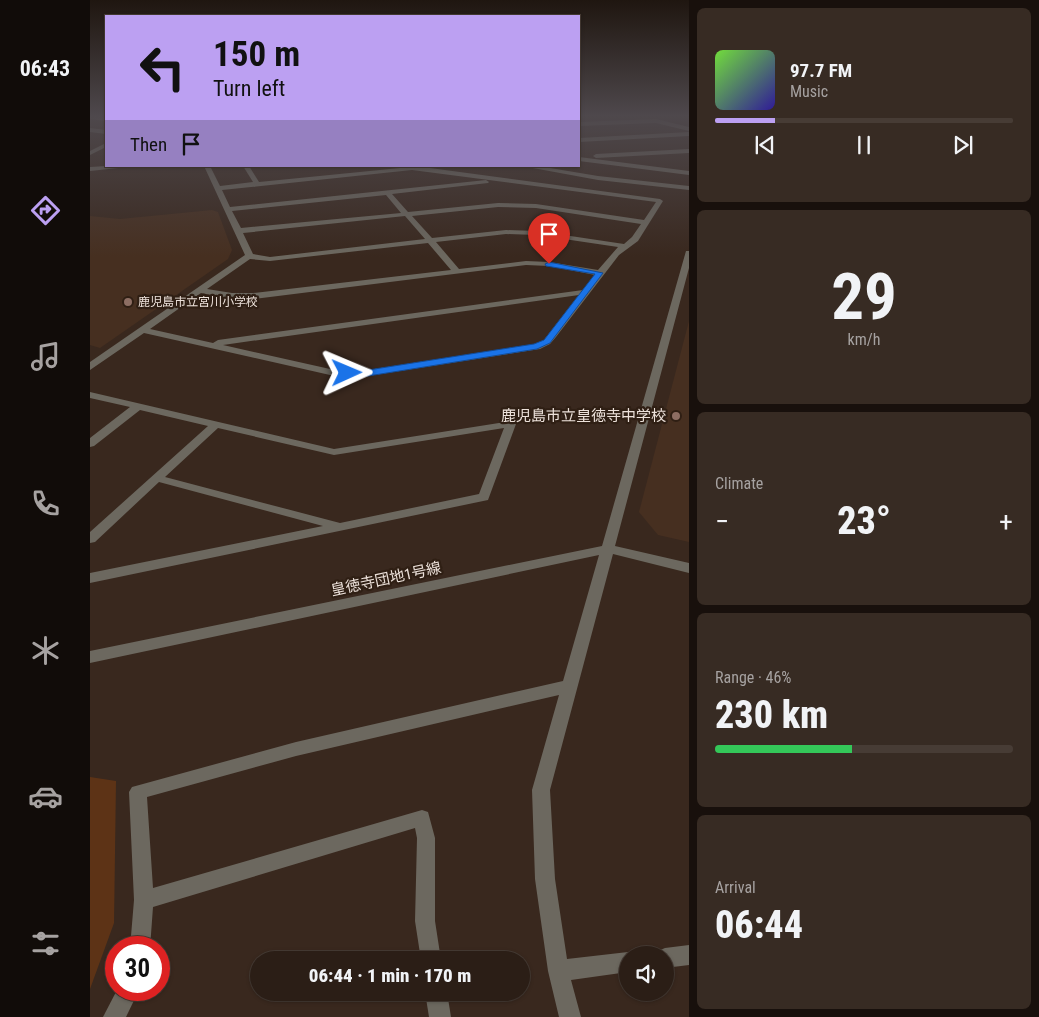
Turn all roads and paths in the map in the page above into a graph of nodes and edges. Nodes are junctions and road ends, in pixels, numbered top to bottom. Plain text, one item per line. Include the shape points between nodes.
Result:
1 (612, 162) edge
2 (112, 167) edge
3 (207, 167) edge
4 (247, 167) edge
5 (408, 167) edge
6 (531, 167) edge
7 (90, 168) edge
8 (418, 168) junction
9 (689, 173) edge
10 (509, 180) junction
11 (257, 184) junction
12 (217, 188) junction
13 (689, 188) edge
14 (387, 192) junction
15 (227, 209) junction
16 (407, 214) junction
17 (646, 223) junction
18 (238, 232) junction
19 (430, 240) junction
20 (624, 246) junction
21 (689, 253) edge
22 (248, 256) junction
23 (458, 271) junction
24 (600, 273) junction
25 (199, 290) junction
26 (585, 292) junction
27 (142, 330) junction
28 (208, 345) junction
29 (90, 367) edge
30 (90, 394) edge
31 (138, 406) junction
32 (216, 424) junction
33 (90, 444) edge
34 (157, 478) junction
35 (342, 527) junction
36 (90, 538) edge
37 (608, 549) junction
38 (689, 568) edge
39 (90, 578) edge
40 (90, 657) edge
41 (570, 686) junction
42 (144, 900) junction
43 (141, 936) edge
44 (430, 951) edge
45 (689, 954) edge
46 (674, 956) edge
47 (619, 963) edge
48 (558, 971) junction
49 (122, 1001) edge
50 (437, 1001) edge
51 (114, 1017) edge
52 (440, 1017) edge
53 (570, 1017) edge

1 - 9 street
2 - 7 street
3 - 12 street
4 - 11 street
5 - 8 street
6 - 13 street
8 - 10 street
8 - 11 street via 315,175
10 - 14 street
10 - 17 street via 660,201
11 - 12 street
12 - 15 street
14 - 15 street
14 - 16 street
15 - 18 street
16 - 17 street via 518,204
16 - 18 street
16 - 19 street
17 - 20 street via 635,239
18 - 22 street
19 - 20 street via 521,232
19 - 22 street via 270,259
19 - 23 street
20 - 24 street
21 - 37 street
22 - 25 street
23 - 24 street via 538,263
23 - 25 street via 253,296
24 - 26 street
25 - 27 street
26 - 28 street
26 - 28 street via 547,342 537,347 368,373 330,372
27 - 28 street
27 - 29 street
30 - 31 street
31 - 32 street
31 - 33 street
32 - 34 street
32 - 35 street via 334,452 511,424 484,497
34 - 35 street
34 - 36 street
35 - 39 street
37 - 38 street, 皇徳寺団地1号線
37 - 40 street, 皇徳寺団地1号線
37 - 41 street
41 - 42 street via 296,749 138,792
41 - 48 street via 541,790 545,878
42 - 43 street
42 - 44 street via 422,818 426,838 425,921
45 - 46 street
47 - 48 street
48 - 53 street
49 - 51 street
50 - 52 street

